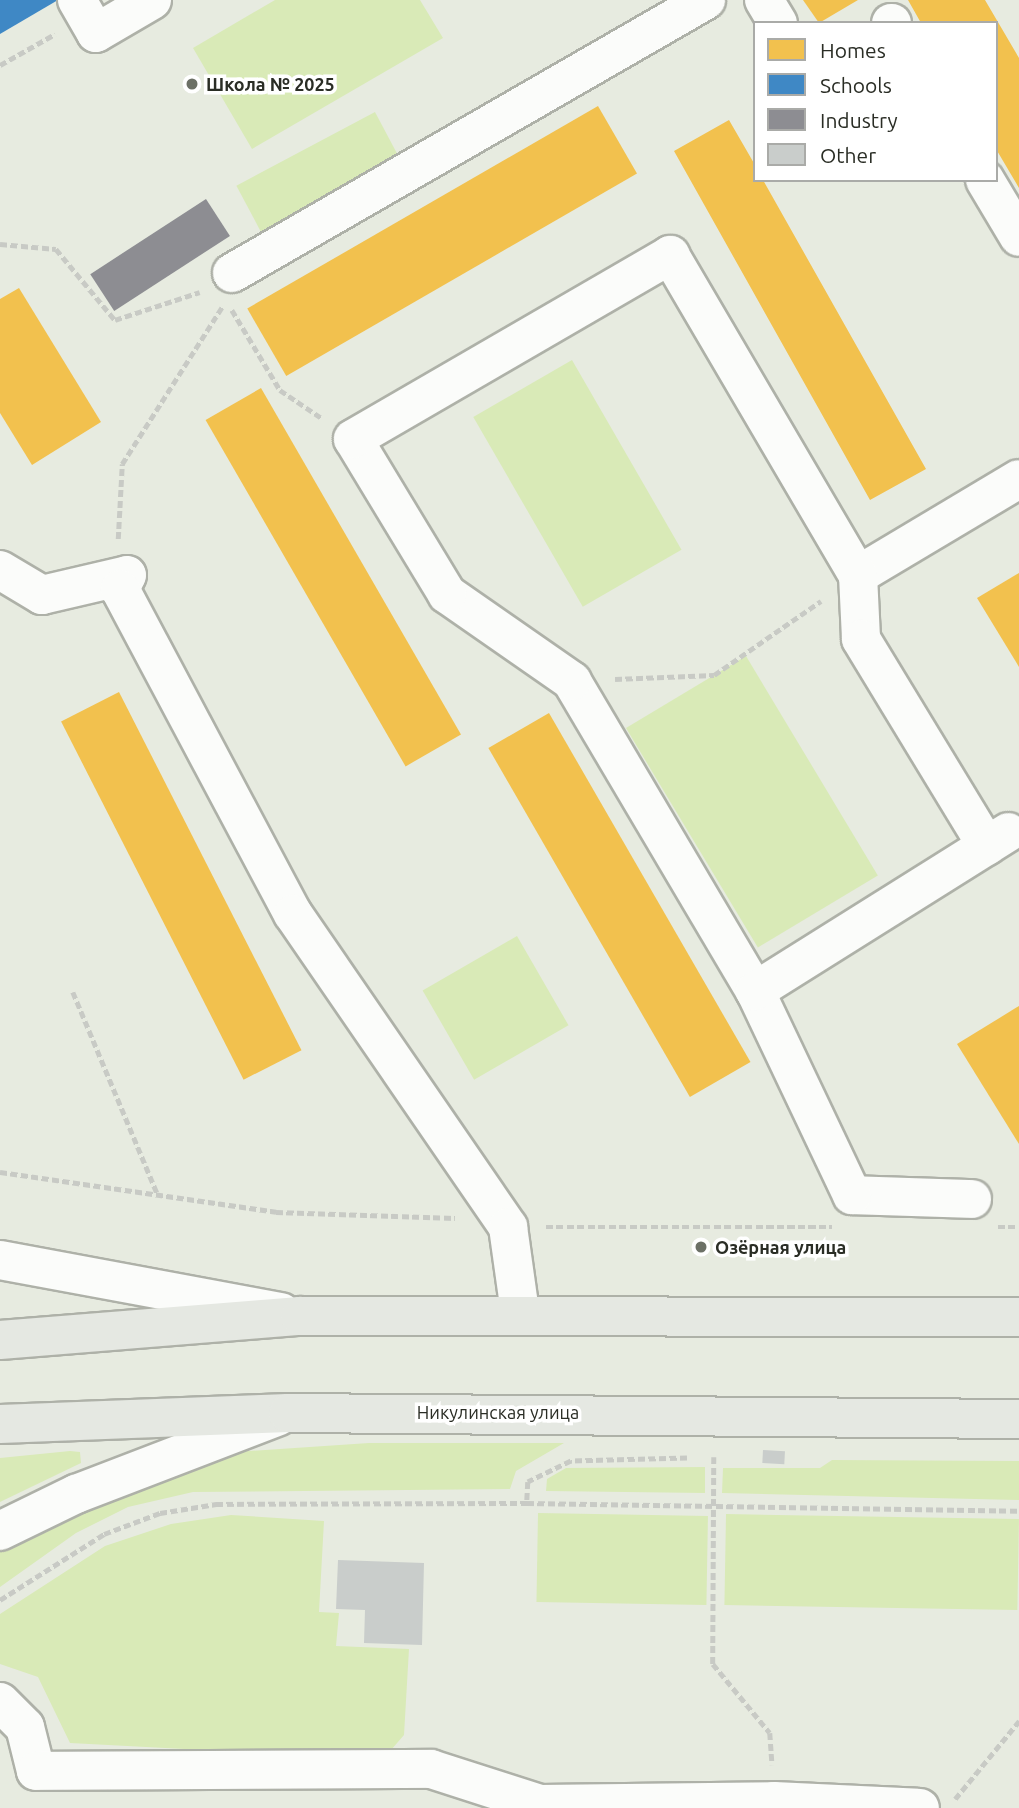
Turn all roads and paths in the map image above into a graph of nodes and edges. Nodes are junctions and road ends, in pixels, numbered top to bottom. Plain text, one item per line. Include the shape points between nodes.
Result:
1 (152, 0) edge
2 (706, 0) edge
3 (764, 0) edge
4 (82, 8) edge
5 (777, 21) edge
6 (0, 65) edge
7 (986, 182) edge
8 (1019, 237) edge
9 (0, 244) edge
10 (232, 273) joint
11 (353, 439) junction
12 (1019, 480) edge
13 (0, 570) edge
14 (115, 575) junction
15 (858, 575) junction
16 (572, 681) junction
17 (755, 991) junction
18 (73, 992) dead end
19 (158, 1195) dead end
20 (972, 1199) dead end
21 (0, 1260) edge
22 (520, 1312) junction
23 (300, 1316) junction
24 (1019, 1317) edge
25 (0, 1340) edge
26 (288, 1413) junction
27 (1019, 1419) edge
28 (0, 1424) edge
29 (714, 1457) dead end
30 (571, 1461) dead end
31 (527, 1503) junction
32 (714, 1506) junction
33 (1019, 1511) edge
34 (0, 1531) edge
35 (0, 1600) edge
36 (0, 1702) edge
37 (1019, 1721) edge
38 (774, 1801) junction
39 (920, 1808) edge
40 (948, 1808) edge

1 - 4 street via 96,33
2 - 10 street
3 - 5 street
4 - 6 path
7 - 8 street
9 - 10 path via 56,249 115,320 218,286
11 - 14 path via 281,390 226,300 122,464
11 - 15 street via 670,255
11 - 16 street via 447,594
12 - 15 street
13 - 14 street via 42,596
14 - 22 street via 127,575 120,589 293,914 508,1227
15 - 16 path via 714,675
15 - 17 street via 860,639 998,839
16 - 17 street
17 - 20 street via 852,1195
18 - 19 path
21 - 23 street
22 - 23 main road
22 - 24 main road
23 - 25 main road
26 - 27 main road, Никулинская улица
26 - 28 main road
26 - 34 street, Никулинская улица via 76,1494
29 - 32 path
30 - 31 path via 528,1482
31 - 32 path
31 - 35 path via 216,1504 160,1513 104,1534
32 - 33 path
32 - 38 path via 713,1664 770,1733
36 - 38 street via 25,1727 36,1771 431,1769 540,1804
37 - 40 path
38 - 39 street

